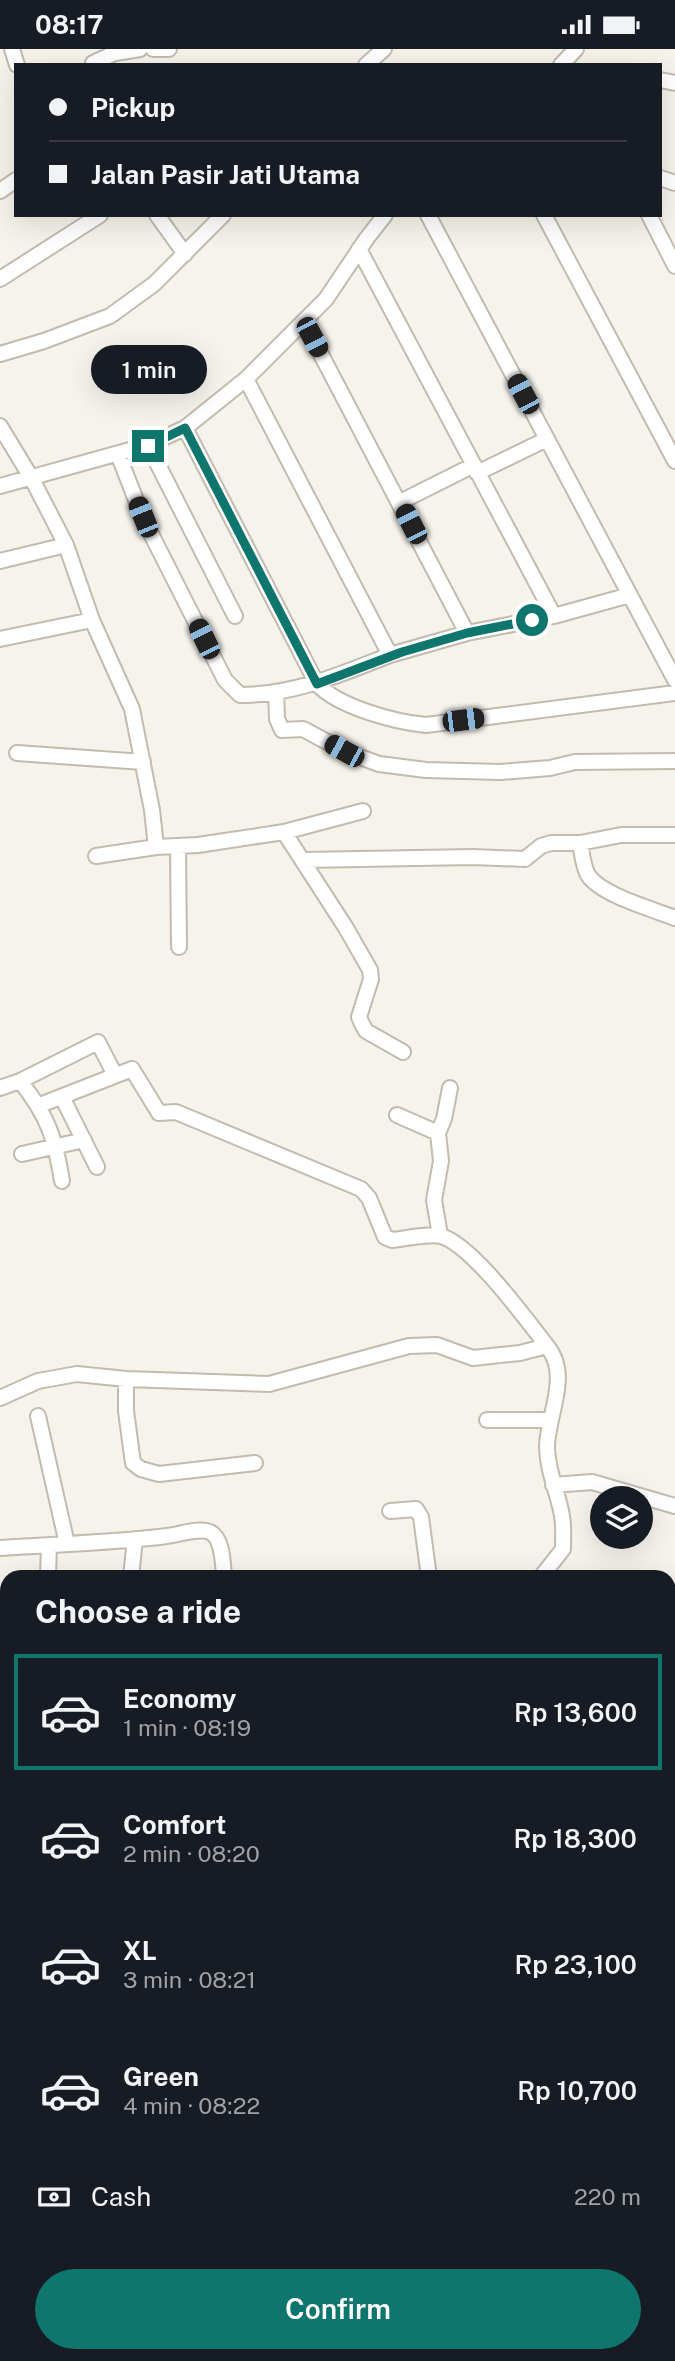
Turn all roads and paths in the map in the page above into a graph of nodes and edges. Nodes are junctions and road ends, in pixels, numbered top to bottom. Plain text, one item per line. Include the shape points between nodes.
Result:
1 (140, 49) edge
2 (153, 49) edge
3 (169, 49) edge
4 (384, 49) edge
5 (576, 49) edge
6 (92, 59) edge
7 (368, 63) edge
8 (563, 63) edge
9 (97, 217) edge
10 (158, 217) edge
11 (221, 217) edge
12 (383, 217) edge
13 (429, 217) edge
14 (545, 217) edge
15 (650, 217) edge
16 (359, 249) junction
17 (184, 254) junction
18 (675, 266) edge
19 (0, 279) edge
20 (304, 322) junction
21 (0, 354) edge
22 (246, 379) junction
23 (0, 426) edge
24 (185, 428) junction
25 (547, 439) junction
26 (148, 446) junction
27 (118, 454) junction
28 (675, 461) edge
29 (475, 469) junction
30 (32, 479) junction
31 (0, 486) edge
32 (400, 502) junction
33 (66, 545) junction
34 (0, 561) edge
35 (630, 595) junction
36 (235, 616) dead end
37 (554, 616) junction
38 (92, 620) junction
39 (467, 633) junction
40 (0, 639) edge
41 (390, 655) junction
42 (675, 680) edge
43 (317, 684) junction
44 (276, 692) junction
45 (675, 694) edge
46 (17, 753) dead end
47 (675, 761) edge
48 (143, 762) junction
49 (363, 811) dead end
50 (284, 832) junction
51 (675, 835) edge
52 (580, 843) junction
53 (178, 846) junction
54 (156, 847) junction
55 (96, 856) dead end
56 (303, 860) junction
57 (675, 918) edge
58 (179, 947) dead end
59 (403, 1052) dead end
60 (115, 1076) junction
61 (20, 1081) junction
62 (0, 1088) edge
63 (450, 1088) dead end
64 (62, 1097) junction
65 (40, 1105) junction
66 (397, 1115) dead end
67 (438, 1133) junction
68 (83, 1140) junction
69 (56, 1146) junction
70 (22, 1154) dead end
71 (97, 1167) dead end
72 (62, 1181) dead end
73 (440, 1235) junction
74 (547, 1346) junction
75 (126, 1379) junction
76 (0, 1398) edge
77 (38, 1416) dead end
78 (487, 1420) dead end
79 (551, 1420) junction
80 (256, 1463) dead end
81 (553, 1485) junction
82 (675, 1506) edge
83 (390, 1511) dead end
84 (135, 1539) junction
85 (67, 1544) junction
86 (49, 1545) junction
87 (0, 1548) edge
88 (48, 1570) edge
89 (132, 1570) edge
90 (223, 1570) edge
91 (428, 1570) edge
92 (546, 1570) edge

1 - 6 street
2 - 3 street
4 - 7 street
5 - 8 street
9 - 19 street
10 - 17 street
11 - 17 street
12 - 16 street
13 - 25 street
14 - 28 street
15 - 18 street
16 - 20 street via 326,299
16 - 29 street
17 - 21 street via 154,284 110,316
20 - 22 street
20 - 32 street
22 - 24 street
22 - 41 street
23 - 30 street
24 - 26 street
24 - 43 street
25 - 29 street
25 - 35 street
26 - 27 street
26 - 36 street
27 - 30 street
27 - 44 street via 143,517 225,680 240,695
29 - 32 street
29 - 37 street
30 - 31 street
30 - 33 street
32 - 39 street
33 - 34 street
33 - 38 street
35 - 37 street
35 - 42 street
37 - 39 street
38 - 40 street
38 - 48 street via 132,709
39 - 41 street
41 - 43 street
43 - 44 street
43 - 45 street via 354,706 426,725
44 - 47 street via 282,730 303,729 379,764 500,772 576,762
46 - 48 street
48 - 54 street
49 - 50 street
50 - 53 street
50 - 56 street
51 - 52 street via 621,835
52 - 56 street via 551,843 525,859
52 - 57 street via 586,872 594,882
53 - 54 street
53 - 58 street
54 - 55 street
56 - 59 street via 371,974 359,1017 362,1024 366,1031
60 - 61 street via 98,1042
60 - 64 street
60 - 73 street via 132,1069 159,1113 176,1112 361,1189 385,1237
61 - 62 street
61 - 65 street
63 - 67 street
64 - 65 street
64 - 68 street
65 - 69 street
66 - 67 street
67 - 73 street via 441,1161 434,1200
68 - 69 street
68 - 71 street
69 - 70 street
69 - 72 street
73 - 74 street via 465,1250
74 - 75 street via 473,1357 437,1345 409,1346 269,1384
74 - 79 street via 559,1373
75 - 76 street via 77,1374 38,1381
75 - 80 street via 133,1463 141,1469 159,1474
77 - 85 street
78 - 79 street
79 - 81 street via 547,1445
81 - 82 street via 592,1482
81 - 92 street via 562,1516 563,1549
83 - 91 street via 416,1509
84 - 85 street
84 - 89 street
84 - 90 street via 209,1532 216,1537
85 - 86 street
86 - 87 street
86 - 88 street

